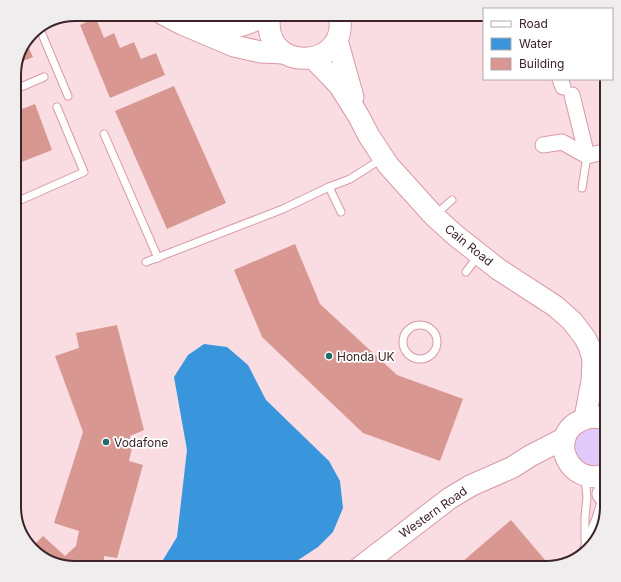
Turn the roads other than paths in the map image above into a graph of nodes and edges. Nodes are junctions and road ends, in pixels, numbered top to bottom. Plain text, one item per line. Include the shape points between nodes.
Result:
1 (176, 21) edge
2 (254, 21) edge
3 (269, 21) edge
4 (341, 22) edge
5 (203, 32) junction
6 (41, 33) edge
7 (284, 53) junction
8 (313, 58) junction
9 (44, 77) dead end
10 (21, 87) edge
11 (565, 87) edge
12 (68, 96) dead end
13 (56, 107) dead end
14 (358, 115) junction
15 (104, 134) dead end
16 (543, 145) dead end
17 (600, 153) edge
18 (587, 156) junction
19 (383, 158) junction
20 (329, 187) junction
21 (582, 188) dead end
22 (21, 200) edge
23 (452, 200) dead end
24 (341, 212) dead end
25 (434, 216) junction
26 (479, 254) junction
27 (158, 258) junction
28 (146, 262) dead end
29 (466, 272) dead end
30 (436, 349) joint
31 (593, 359) junction
32 (600, 373) edge
33 (600, 417) edge
34 (585, 418) junction
35 (565, 438) junction
36 (568, 462) junction
37 (513, 467) junction
38 (585, 476) junction
39 (600, 476) edge
40 (600, 506) edge
41 (586, 543) edge
42 (585, 544) edge
43 (368, 561) edge

1 - 5 street
2 - 5 street via 215,32
3 - 7 street via 273,40
4 - 8 street via 331,48
4 - 14 street, Cain Road
5 - 7 street via 243,48
6 - 12 lane
7 - 8 street via 298,58
8 - 14 street, Cain Road via 339,85
9 - 10 lane
11 - 18 street
13 - 22 lane via 84,172
14 - 19 street, Cain Road
15 - 27 lane
16 - 18 street via 562,142
17 - 18 street
18 - 21 lane
19 - 20 lane via 350,179
19 - 25 street, Cain Road
20 - 24 lane
20 - 27 lane via 284,209
23 - 25 lane
25 - 26 street, Cain Road
26 - 29 lane
26 - 31 street, Cain Road via 566,314 585,338
27 - 28 lane
30 - 30 lane via 434,354 424,359 413,358 405,350 403,338 410,328 426,326 435,333
31 - 32 street, Cain Road
31 - 34 street, Cain Road
33 - 34 street
34 - 35 street via 569,429
35 - 36 street via 564,451
35 - 37 street, Western Road
36 - 37 street, Western Road
36 - 38 street via 578,473
37 - 43 street, Western Road via 450,498
38 - 39 street
38 - 42 lane via 588,497
40 - 41 lane

